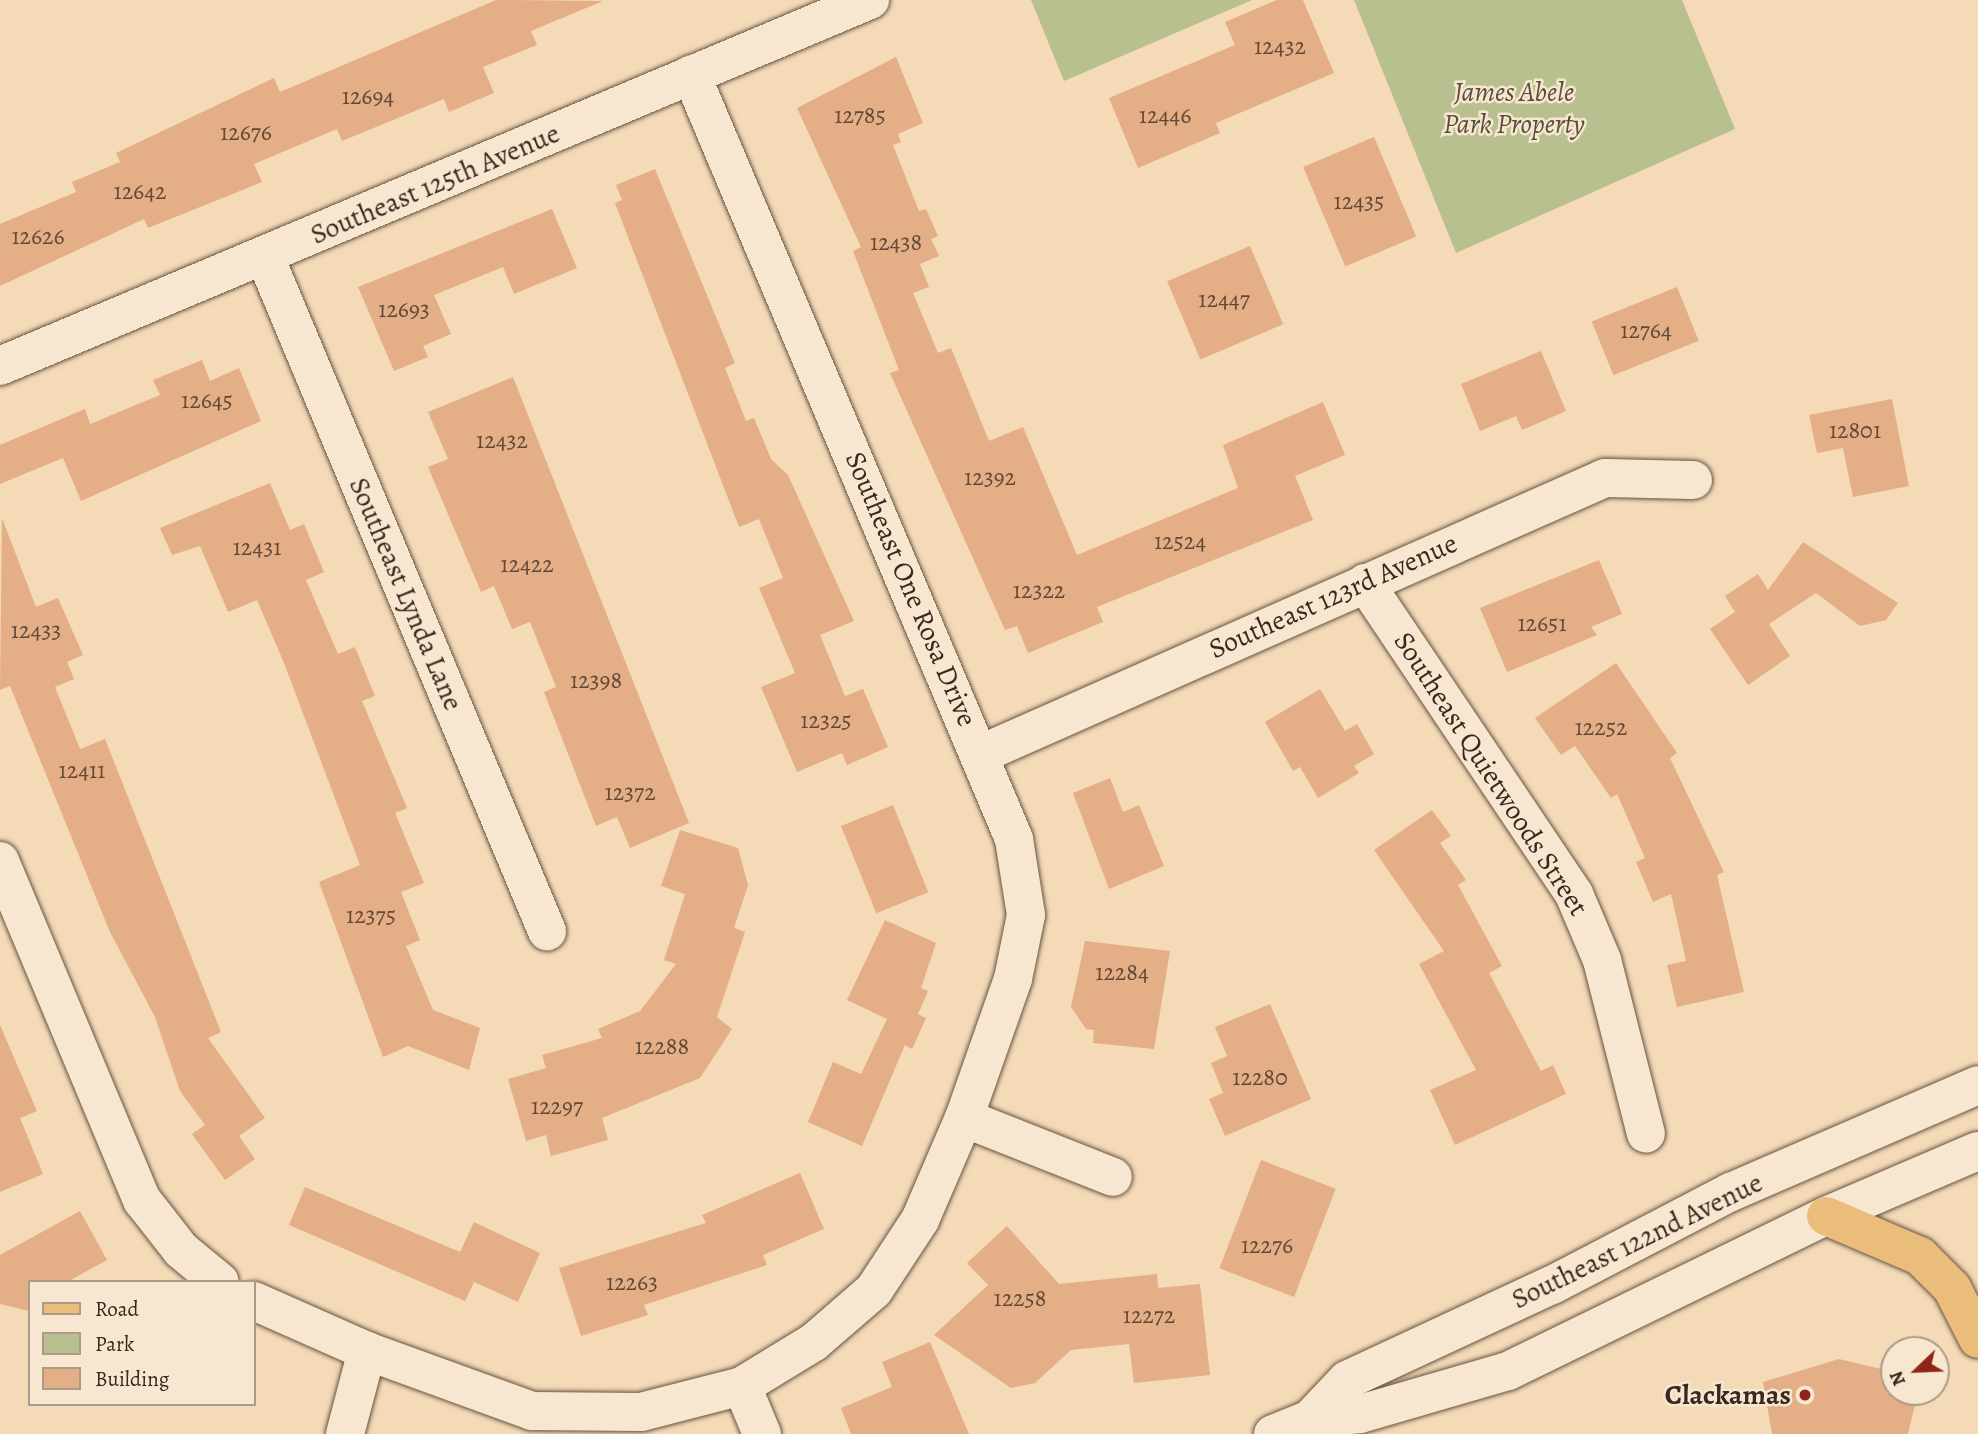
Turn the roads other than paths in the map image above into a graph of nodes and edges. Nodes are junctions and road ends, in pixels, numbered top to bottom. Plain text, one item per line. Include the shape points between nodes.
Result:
1 (870, 0) edge
2 (691, 74) junction
3 (265, 257) junction
4 (0, 366) edge
5 (1693, 480) dead end
6 (1365, 583) junction
7 (981, 754) junction
8 (4, 882) edge
9 (547, 931) dead end
10 (1978, 1085) edge
11 (964, 1118) junction
12 (1646, 1134) dead end
13 (1978, 1151) edge
14 (1113, 1177) dead end
15 (1825, 1216) junction
16 (218, 1280) edge
17 (256, 1302) edge
18 (1978, 1339) edge
19 (367, 1351) junction
20 (742, 1386) junction
21 (1310, 1419) junction
22 (345, 1434) edge
23 (762, 1434) edge
24 (1273, 1434) edge

1 - 2 street, Southeast 125th Avenue
2 - 3 street, Southeast 125th Avenue
2 - 7 street, Southeast One Rosa Drive
3 - 4 street, Southeast 125th Avenue
3 - 9 street, Southeast Lynda Lane
5 - 6 street, Southeast 123rd Avenue via 1605,478
6 - 7 street, Southeast 123rd Avenue
6 - 12 street, Southeast Quietwoods Street via 1574,894 1602,960
7 - 11 street, Southeast One Rosa Drive via 1014,839 1026,915 1013,979
8 - 16 street via 142,1200 181,1250
10 - 21 street, Southeast 122nd Avenue via 1731,1192 1552,1286 1346,1380
11 - 14 street
11 - 20 street, Southeast One Rosa Drive via 920,1220 874,1290 814,1342
13 - 15 street, Southeast 122nd Avenue
15 - 18 main road via 1920,1256 1952,1288
15 - 21 street, Southeast 122nd Avenue via 1508,1371 1360,1414
17 - 19 street, Southeast One Rosa Drive
19 - 20 street, Southeast One Rosa Drive via 532,1411 641,1412
19 - 22 street
20 - 23 street
21 - 24 street, Southeast 122nd Avenue

